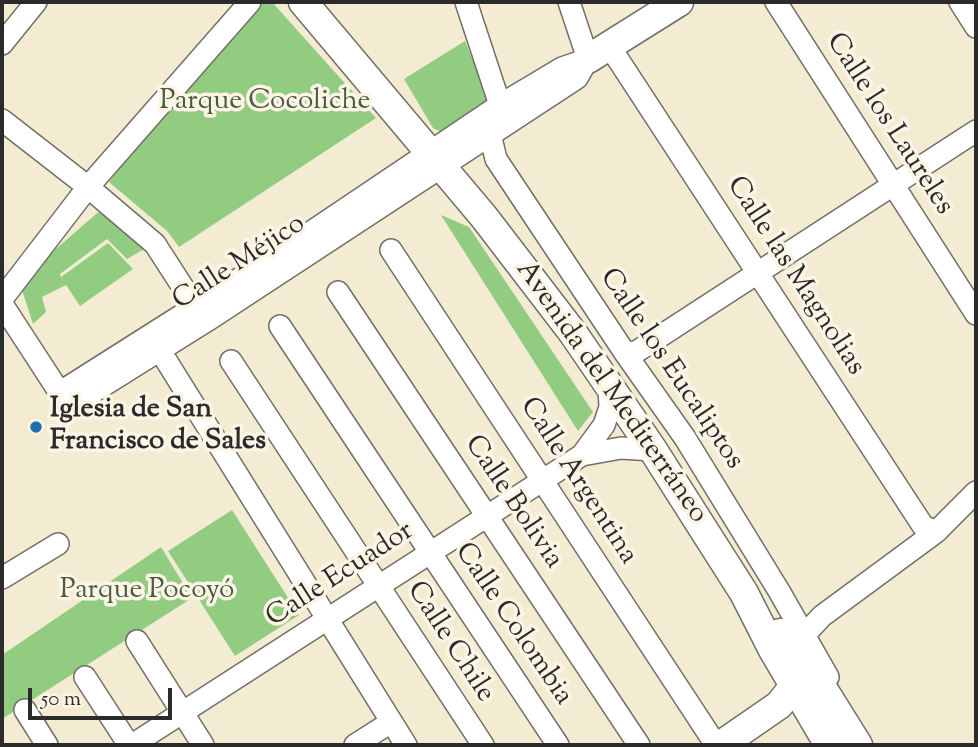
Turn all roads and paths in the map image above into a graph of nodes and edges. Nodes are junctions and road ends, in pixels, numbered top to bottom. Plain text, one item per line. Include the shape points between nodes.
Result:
1 (36, 2) edge
2 (250, 2) edge
3 (303, 2) edge
4 (466, 2) edge
5 (569, 2) edge
6 (680, 2) edge
7 (776, 2) edge
8 (960, 2) edge
9 (976, 27) edge
10 (2, 44) edge
11 (599, 53) junction
12 (500, 105) junction
13 (2, 120) edge
14 (976, 131) edge
15 (491, 134) junction
16 (435, 160) junction
17 (893, 185) junction
18 (88, 187) junction
19 (391, 250) dead end
20 (757, 272) junction
21 (338, 292) dead end
22 (2, 301) edge
23 (203, 312) junction
24 (976, 314) edge
25 (280, 326) dead end
26 (154, 343) junction
27 (625, 354) junction
28 (231, 361) dead end
29 (609, 388) junction
30 (653, 450) junction
31 (582, 455) junction
32 (542, 480) junction
33 (976, 492) edge
34 (487, 516) junction
35 (936, 531) junction
36 (58, 544) dead end
37 (430, 552) junction
38 (2, 578) edge
39 (378, 586) junction
40 (327, 620) junction
41 (137, 641) dead end
42 (797, 676) junction
43 (85, 677) dead end
44 (25, 710) dead end
45 (183, 712) junction
46 (391, 722) junction
47 (747, 728) junction
48 (825, 738) edge
49 (47, 745) edge
50 (130, 745) edge
51 (204, 745) edge
52 (355, 745) edge
53 (406, 745) edge
54 (483, 745) edge
55 (558, 745) edge
56 (639, 745) edge
57 (718, 745) edge
58 (856, 745) edge
59 (867, 745) edge

1 - 10 street
2 - 18 street
3 - 16 street, Avenida del Mediterráneo
4 - 12 street
5 - 11 street, Calle las Magnolias
6 - 11 street
7 - 17 street, Calle los Laureles
8 - 9 street
11 - 12 street via 562,68
11 - 15 street via 577,78
11 - 20 street, Calle las Magnolias
12 - 16 street
13 - 18 street
14 - 17 street
15 - 16 street
15 - 27 street, Calle los Eucaliptos via 496,159
16 - 23 street, Calle Méjico
16 - 29 street, Avenida del Mediterráneo via 573,333
17 - 20 street
17 - 24 street, Calle los Laureles
18 - 22 street
18 - 23 street via 155,244
19 - 32 street, Calle Argentina
20 - 27 street via 636,352
20 - 35 street, Calle las Magnolias via 923,526
21 - 34 street, Calle Bolivia
22 - 26 street, Calle Méjico via 64,400
23 - 26 street, Calle Méjico
25 - 37 street, Calle Colombia
26 - 40 street
27 - 42 street, Calle los Eucaliptos via 685,438 779,591
28 - 39 street, Calle Chile
29 - 30 street, Avenida del Mediterráneo
29 - 31 street, Calle Ecuador via 610,407 604,425
30 - 31 street, Calle Ecuador via 621,448
30 - 42 street, Avenida del Mediterráneo
31 - 32 street, Calle Ecuador
32 - 34 street, Calle Ecuador
32 - 57 street, Calle Argentina
33 - 35 street
34 - 37 street, Calle Ecuador
34 - 56 street, Calle Bolivia
35 - 42 street via 822,616
36 - 38 street
37 - 39 street, Calle Ecuador
37 - 55 street, Calle Colombia
39 - 40 street, Calle Ecuador
39 - 54 street, Calle Chile
40 - 45 street, Calle Ecuador
40 - 46 street
41 - 45 street
42 - 47 street
42 - 48 street, Avenida del Mediterráneo
42 - 58 street, Avenida del Mediterráneo
42 - 58 street, Avenida del Mediterráneo via 827,694
42 - 59 street, Avenida del Mediterráneo
43 - 50 street
44 - 49 street
45 - 50 street, Calle Ecuador
45 - 51 street
46 - 52 street
46 - 53 street
47 - 48 street via 797,724
47 - 57 street

